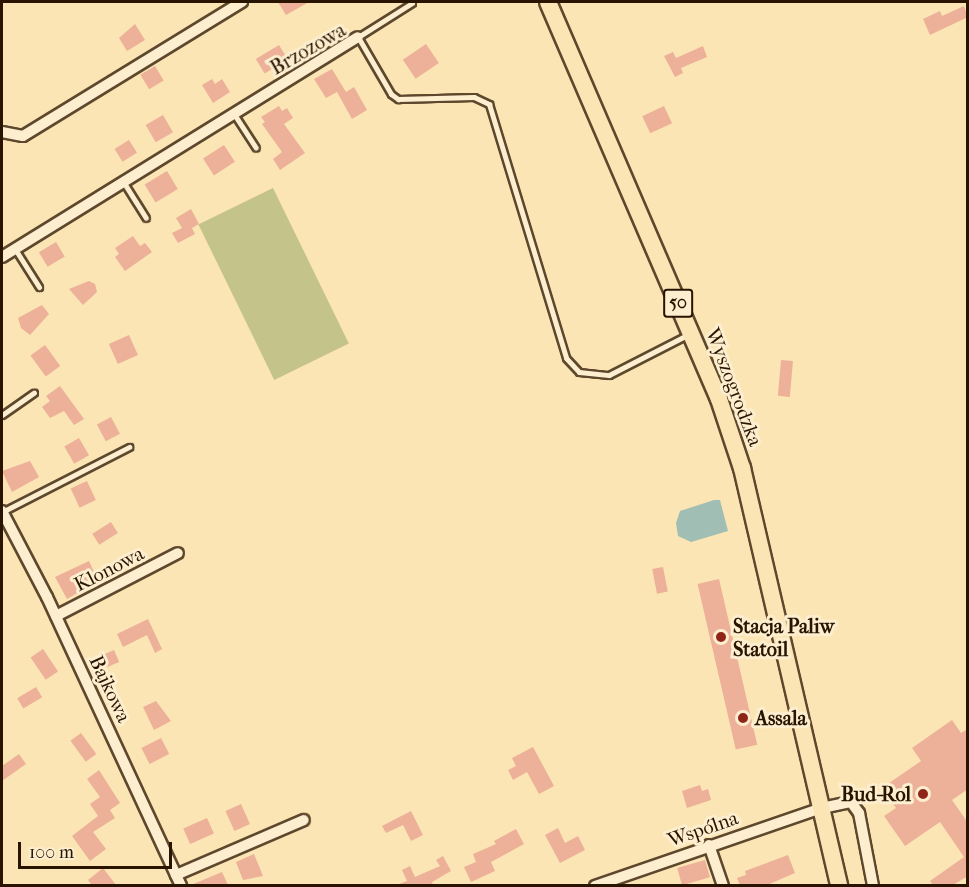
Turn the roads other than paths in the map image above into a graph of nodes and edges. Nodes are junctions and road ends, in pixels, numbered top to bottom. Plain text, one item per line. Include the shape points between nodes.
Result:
1 (242, 2) edge
2 (549, 2) edge
3 (412, 3) edge
4 (358, 37) junction
5 (234, 114) junction
6 (2, 132) edge
7 (256, 147) dead end
8 (124, 183) junction
9 (146, 218) dead end
10 (15, 249) junction
11 (2, 257) edge
12 (39, 287) dead end
13 (691, 332) junction
14 (34, 393) dead end
15 (2, 415) edge
16 (129, 447) dead end
17 (2, 512) edge
18 (178, 553) dead end
19 (56, 616) junction
20 (822, 807) junction
21 (304, 819) dead end
22 (709, 846) junction
23 (176, 874) junction
24 (181, 885) edge
25 (595, 885) edge
26 (723, 885) edge
27 (839, 885) edge
28 (873, 885) edge

1 - 6 street via 23,136
2 - 13 main road, Wyszogrodzka / 50
3 - 4 lane
4 - 5 street, Brzozowa
4 - 13 lane, Brzozowa via 391,94 398,99 474,97 489,104 566,358 579,372 609,375
5 - 7 lane
5 - 8 street, Brzozowa
8 - 9 lane
8 - 10 street, Brzozowa
10 - 11 street, Brzozowa
10 - 12 lane
13 - 20 main road, Wyszogrodzka / 50 via 742,468
14 - 15 lane
16 - 17 lane
17 - 19 street, Bajkowa
18 - 19 street, Klonowa
19 - 23 street, Bajkowa
20 - 22 street, Wspólna
20 - 27 main road, Wyszogrodzka / 50
20 - 28 street via 850,802 856,806
21 - 23 street
22 - 25 street, Wspólna
22 - 26 street
23 - 24 street, Bajkowa

